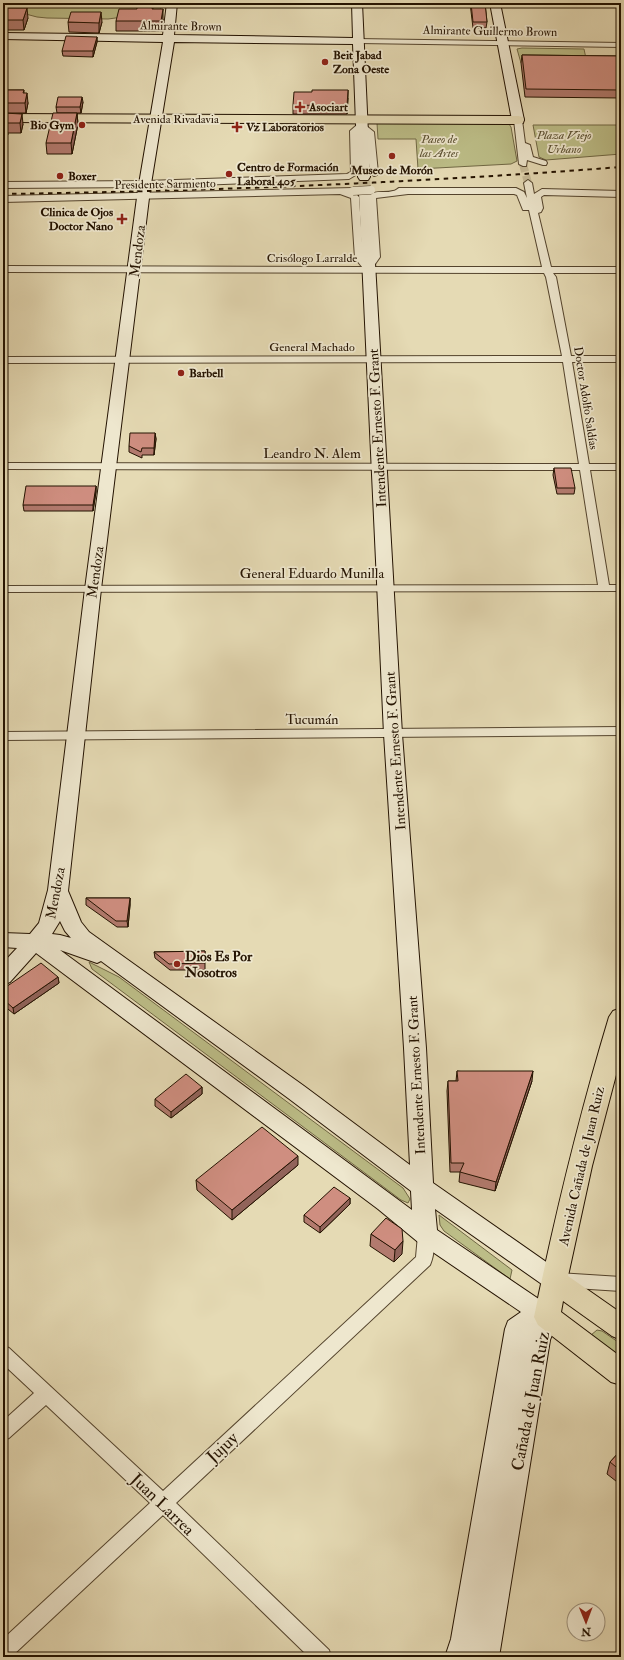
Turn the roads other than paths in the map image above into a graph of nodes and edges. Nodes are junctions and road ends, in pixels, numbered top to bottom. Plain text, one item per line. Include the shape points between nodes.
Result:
1 (172, 3) edge
2 (357, 3) edge
3 (496, 3) edge
4 (3, 36) edge
5 (168, 38) junction
6 (359, 41) junction
7 (503, 44) junction
8 (621, 45) edge
9 (3, 118) edge
10 (155, 119) junction
11 (518, 120) junction
12 (361, 123) junction
13 (520, 137) junction
14 (543, 163) dead end
15 (523, 164) tunnel mouth
16 (364, 175) joint
17 (146, 184) junction
18 (528, 184) tunnel mouth
19 (3, 185) edge
20 (339, 191) junction
21 (407, 191) junction
22 (363, 192) junction
23 (519, 192) joint
24 (621, 194) edge
25 (143, 197) junction
26 (3, 199) edge
27 (534, 216) junction
28 (3, 269) edge
29 (368, 269) junction
30 (135, 270) junction
31 (548, 270) junction
32 (621, 270) edge
33 (374, 359) junction
34 (567, 359) junction
35 (621, 359) edge
36 (3, 360) edge
37 (123, 360) junction
38 (3, 466) edge
39 (110, 467) junction
40 (378, 467) junction
41 (584, 467) junction
42 (621, 468) edge
43 (385, 588) junction
44 (604, 588) junction
45 (621, 588) edge
46 (3, 589) edge
47 (93, 589) junction
48 (621, 731) edge
49 (393, 734) junction
50 (76, 735) junction
51 (3, 736) edge
52 (58, 890) junction
53 (3, 940) edge
54 (35, 942) junction
55 (3, 958) edge
56 (128, 970) junction
57 (3, 977) edge
58 (621, 1017) edge
59 (422, 1187) junction
60 (426, 1235) junction
61 (554, 1280) junction
62 (621, 1284) edge
63 (547, 1317) junction
64 (621, 1328) edge
65 (3, 1353) edge
66 (621, 1373) edge
67 (47, 1394) junction
68 (3, 1432) edge
69 (163, 1503) junction
70 (3, 1652) edge
71 (322, 1657) edge
72 (459, 1657) edge
73 (484, 1657) edge

1 - 5 street, Mendoza
2 - 6 street
3 - 7 street
4 - 5 street, Almirante Brown
5 - 6 street, Almirante Brown
5 - 10 street, Mendoza
6 - 7 street, Almirante Guillermo Brown
6 - 12 street
7 - 8 street, Almirante Guillermo Brown
7 - 11 street
9 - 10 main road, Avenida Rivadavia
10 - 12 main road, Avenida Rivadavia
10 - 17 street, Mendoza
11 - 12 main road, Avenida Rivadavia
11 - 13 street
12 - 16 street
13 - 14 street via 524,139 529,158
13 - 15 street
16 - 17 street, Presidente Sarmiento
17 - 19 street, Presidente Sarmiento
17 - 25 street, Mendoza
18 - 27 street
20 - 22 street, Presidente Sarmiento
20 - 25 street, Presidente Sarmiento
20 - 29 street, Intendente Ernesto F. Grant via 351,194 355,198 358,258
21 - 22 street, Presidente Sarmiento
21 - 23 street, Presidente Sarmiento
21 - 29 street, Intendente Ernesto F. Grant via 372,197 376,258
22 - 29 street, Intendente Ernesto F. Grant
23 - 27 street, Doctor Adolfo Saldías via 526,209
24 - 27 street, Doctor Adolfo Saldías via 542,192 537,196 540,208
25 - 26 street, Presidente Sarmiento
25 - 30 street, Mendoza
27 - 31 street, Doctor Adolfo Saldías via 544,263
28 - 30 street, Crisólogo Larralde
29 - 30 street, Crisólogo Larralde
29 - 31 street, Crisólogo Larralde
29 - 33 street, Intendente Ernesto F. Grant
30 - 37 street, Mendoza
31 - 32 street, Crisólogo Larralde
31 - 34 street, Doctor Adolfo Saldías
33 - 34 street, General Machado
33 - 37 street, General Machado
33 - 40 street, Intendente Ernesto F. Grant
34 - 35 street, General Machado
34 - 41 street, Doctor Adolfo Saldías
36 - 37 street, General Machado
37 - 39 street, Mendoza
38 - 39 street, Leandro N. Alem
39 - 40 street, Leandro N. Alem
39 - 47 street, Mendoza
40 - 41 street, Leandro N. Alem
40 - 43 street, Intendente Ernesto F. Grant
41 - 42 street, Leandro N. Alem
41 - 44 street, Doctor Adolfo Saldías
43 - 44 street, General Eduardo Munilla
43 - 47 street, General Eduardo Munilla
43 - 49 street, Intendente Ernesto F. Grant
44 - 45 street, General Eduardo Munilla
46 - 47 street, General Eduardo Munilla
47 - 50 street, Mendoza
48 - 49 street, Tucumán
49 - 50 street, Tucumán
49 - 59 street, Intendente Ernesto F. Grant via 416,1048
50 - 51 street, Tucumán
50 - 52 street, Mendoza
52 - 54 street, Mendoza via 48,926
52 - 56 street via 72,926 82,937
53 - 54 street
54 - 55 street
54 - 56 street via 60,942 77,947
54 - 57 street, Mendoza
54 - 60 street via 386,1202
56 - 59 street
58 - 61 main road, Avenida Cañada de Juan Ruiz via 603,1072
59 - 60 street, Intendente Ernesto F. Grant
59 - 61 street
60 - 63 street
60 - 69 street, Jujuy via 424,1260
61 - 62 street
61 - 63 main road, Avenida Cañada de Juan Ruiz
61 - 64 main road
63 - 66 main road
63 - 72 street, Cañada de Juan Ruiz via 526,1321 517,1329 465,1640
63 - 73 street, Cañada de Juan Ruiz via 538,1340
65 - 67 street, Juan Larrea
67 - 68 street
67 - 69 street, Juan Larrea
69 - 70 street, Jujuy
69 - 71 street, Juan Larrea

